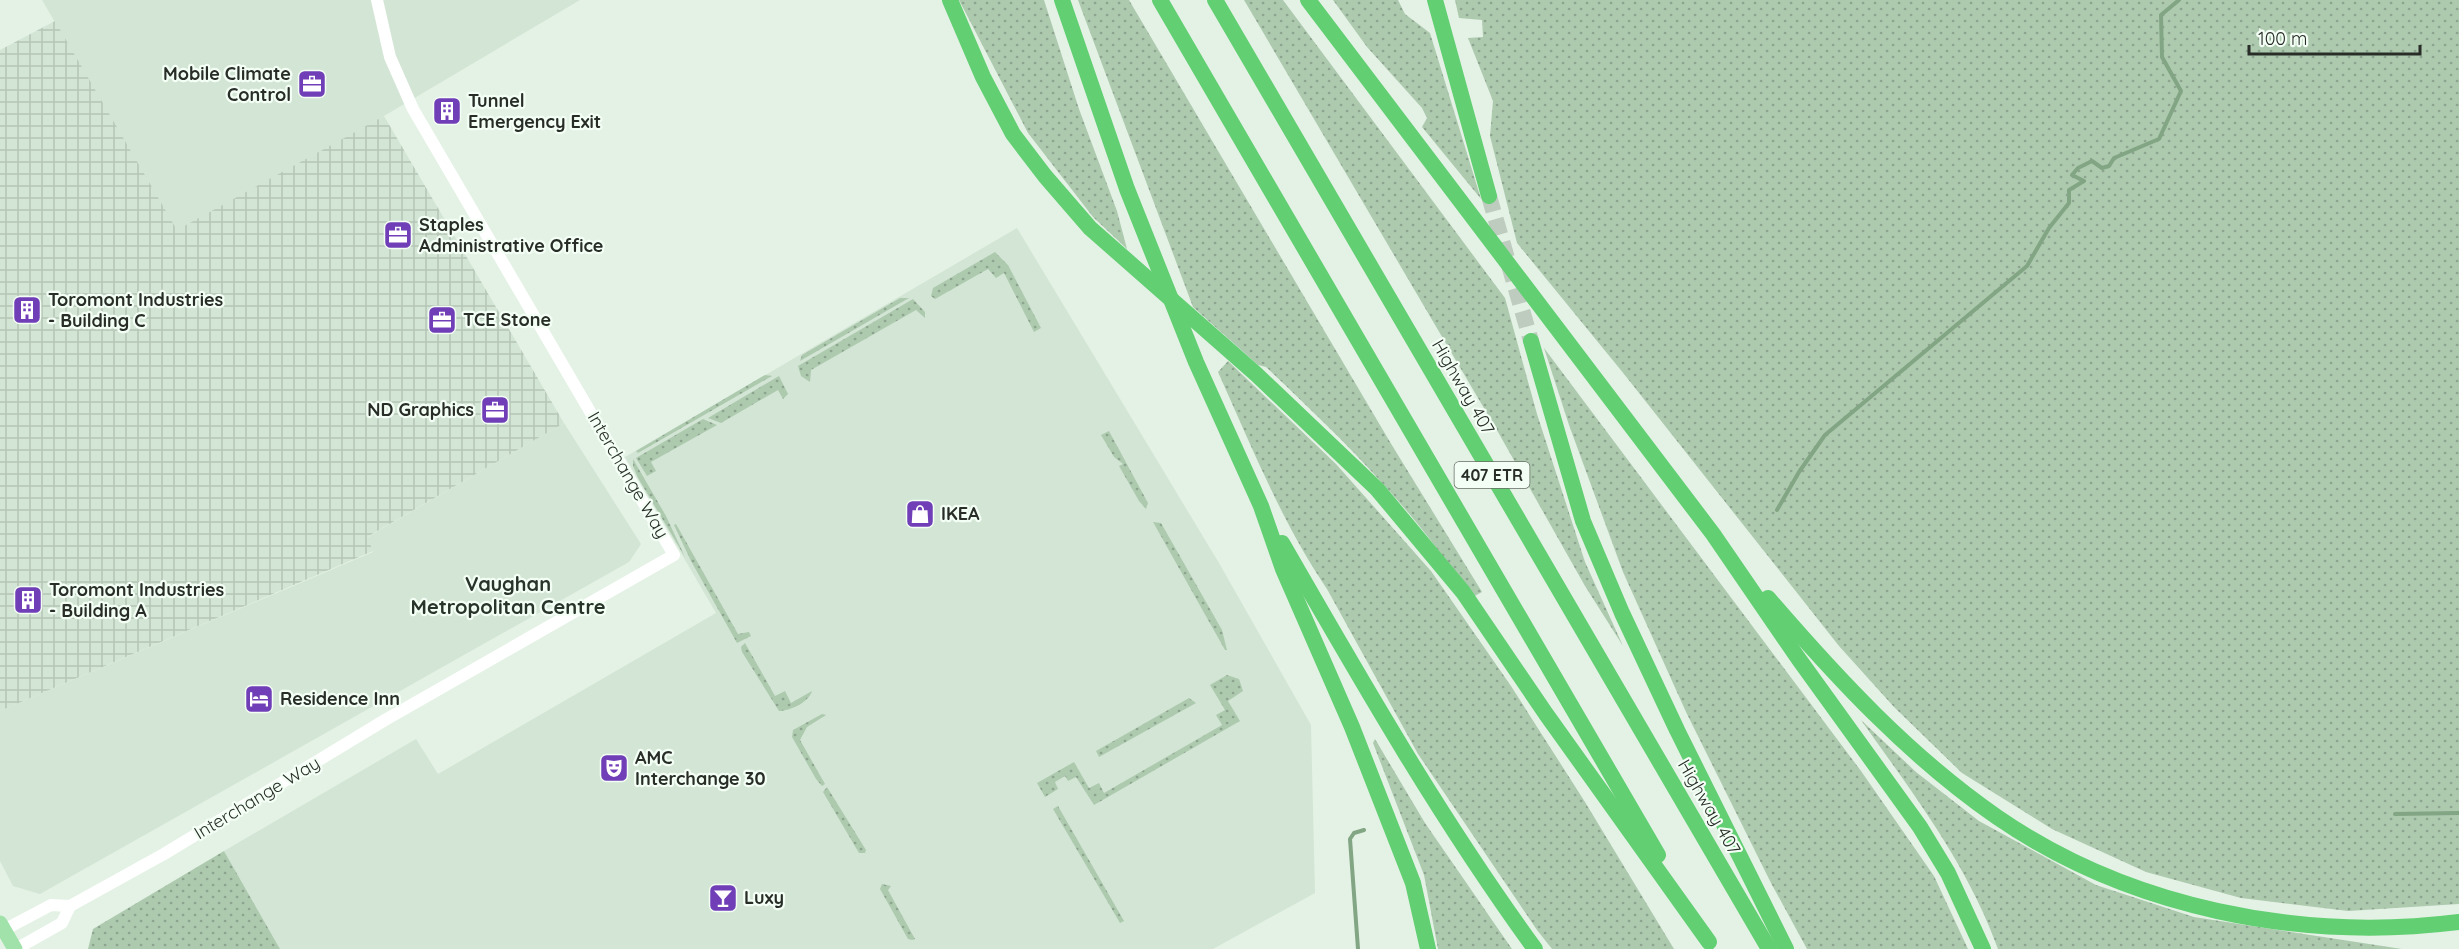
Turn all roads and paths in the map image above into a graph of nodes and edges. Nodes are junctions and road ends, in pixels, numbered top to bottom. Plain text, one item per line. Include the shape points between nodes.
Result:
1 (377, 0) edge
2 (950, 0) edge
3 (1062, 0) edge
4 (1160, 0) edge
5 (1215, 0) edge
6 (1308, 0) edge
7 (1435, 0) edge
8 (1489, 196) tunnel mouth
9 (1531, 341) tunnel mouth
10 (1261, 506) junction
11 (1713, 534) junction
12 (70, 906) junction
13 (2459, 922) edge
14 (1, 928) edge
15 (1711, 945) edge
16 (16, 949) edge
17 (1428, 949) edge
18 (1535, 949) edge
19 (1770, 949) edge
20 (1786, 949) edge
21 (1983, 949) edge

1 - 12 street, Interchange Way via 390,57 413,110 674,555
2 - 15 highway via 1013,134 1090,228 1256,374 1377,489 1462,592
3 - 10 highway via 1127,189 1196,362
4 - 15 highway, 407 ETR
5 - 19 highway, Highway 407 / 407 ETR
6 - 11 highway
7 - 8 highway
9 - 20 highway via 1583,521 1617,603
10 - 17 highway via 1283,569 1352,727 1413,883
10 - 18 highway via 1420,780
11 - 13 highway via 1814,650 1898,737 1998,817 2052,849 2120,881 2200,908 2270,920 2378,928
11 - 21 highway via 1920,827 1948,873
12 - 14 street, Interchange Way via 51,905
12 - 16 street, Interchange Way via 62,923
14 - 16 main road

